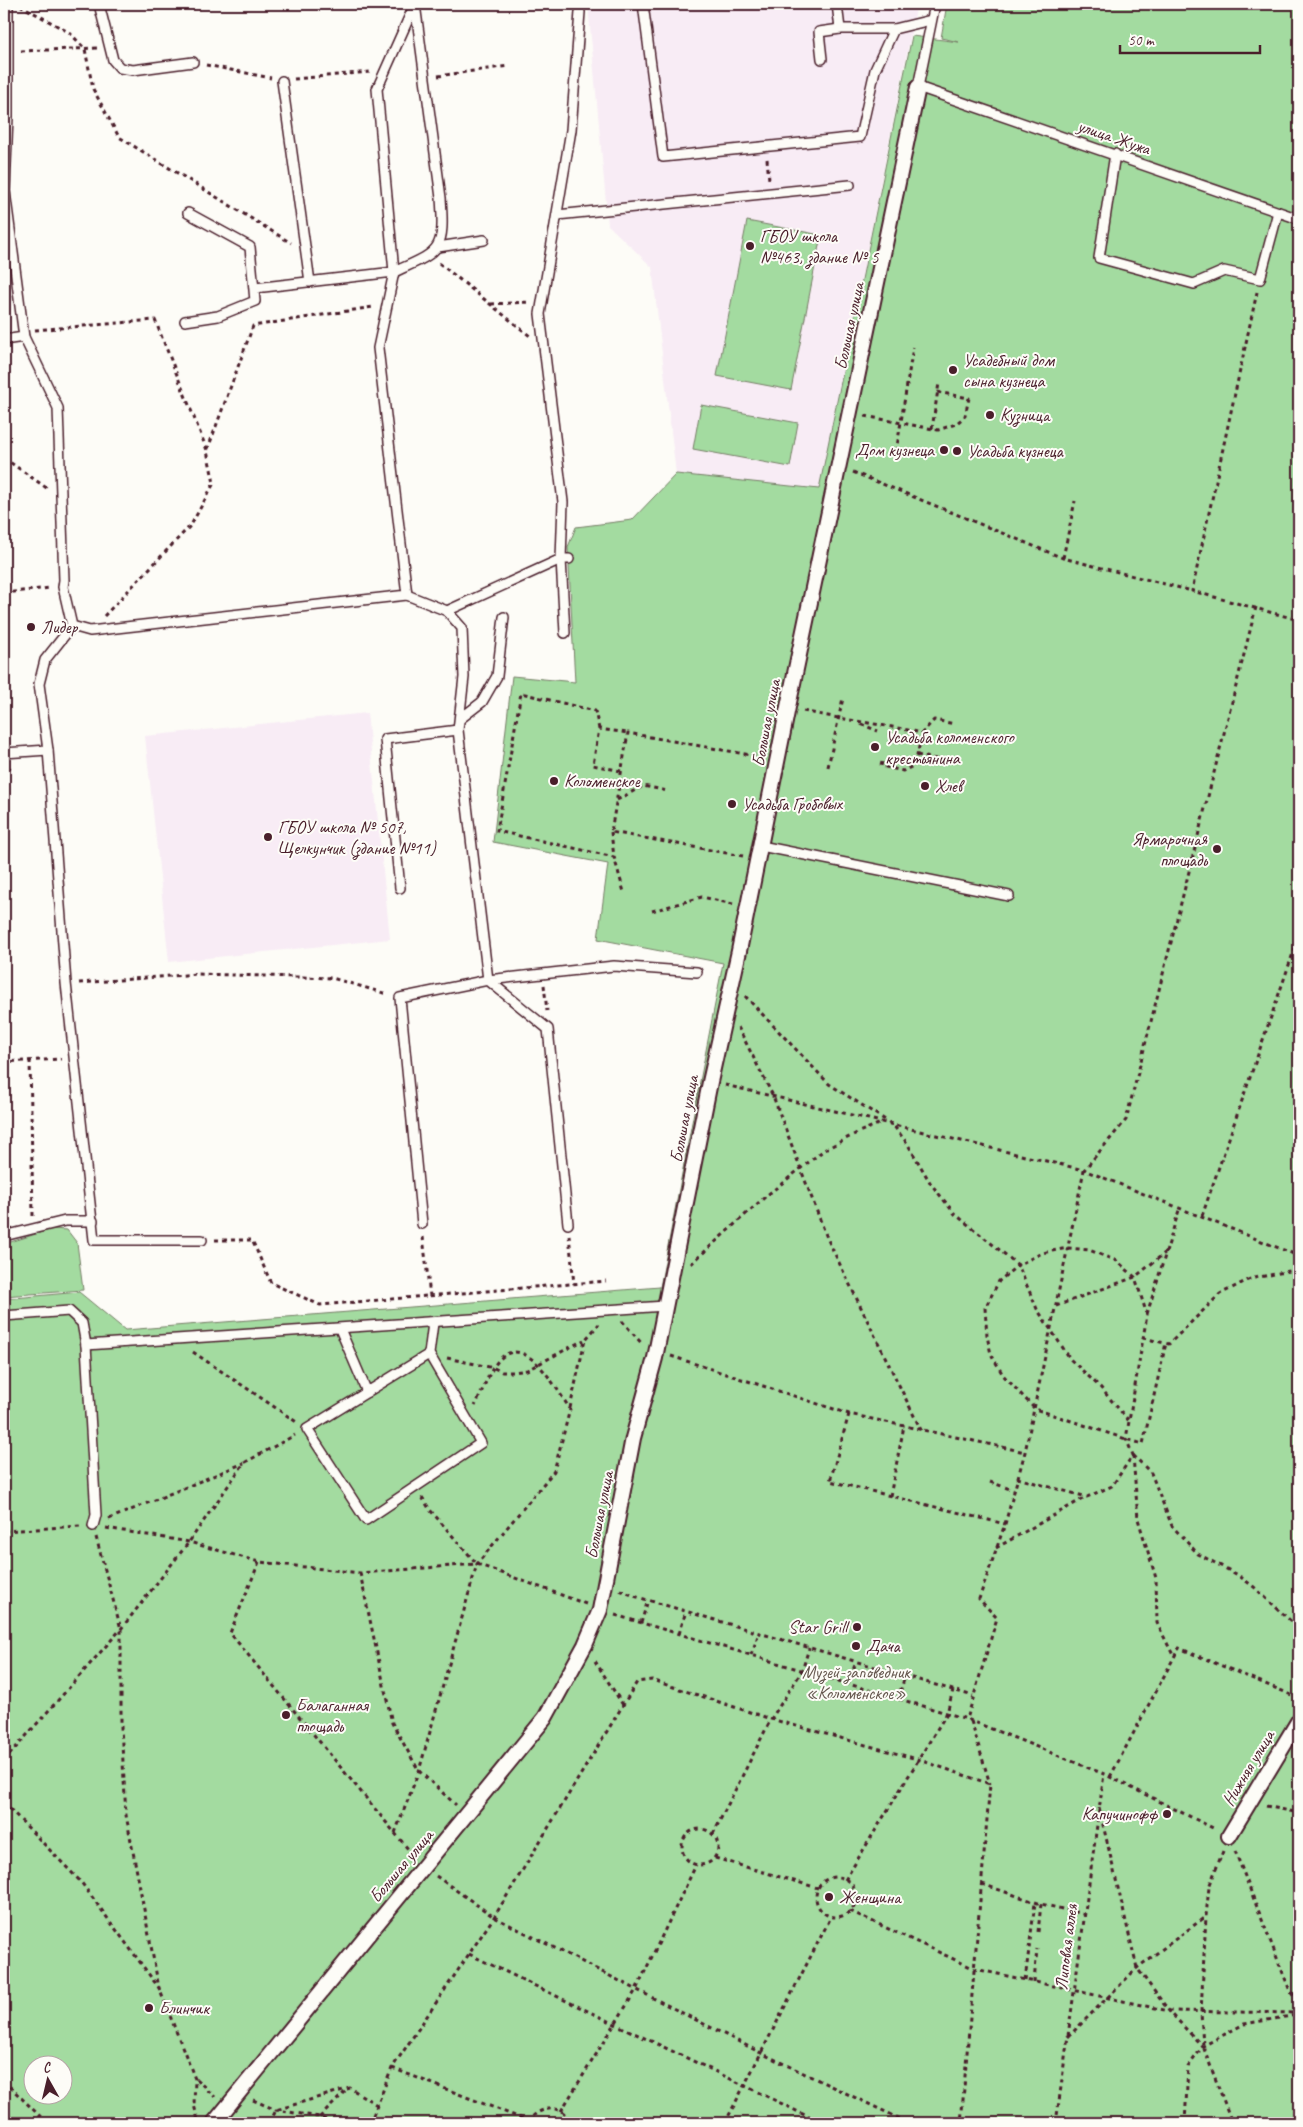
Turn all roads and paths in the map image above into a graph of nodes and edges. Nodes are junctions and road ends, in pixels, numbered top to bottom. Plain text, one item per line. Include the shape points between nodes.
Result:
1 (8, 4) edge
2 (18, 4) edge
3 (99, 4) edge
4 (415, 4) edge
5 (642, 4) edge
6 (837, 4) edge
7 (934, 4) edge
8 (580, 12) dead end
9 (931, 20) junction
10 (840, 29) junction
11 (894, 29) junction
12 (85, 49) junction
13 (8, 52) junction
14 (822, 60) dead end
15 (193, 62) joint
16 (509, 66) dead end
17 (385, 71) junction
18 (425, 78) junction
19 (282, 80) joint
20 (292, 80) dead end
21 (918, 87) junction
22 (765, 147) junction
23 (1116, 154) junction
24 (850, 185) dead end
25 (4, 191) edge
26 (771, 193) junction
27 (1278, 212) junction
28 (188, 213) dead end
29 (556, 215) junction
30 (1299, 219) edge
31 (7, 226) edge
32 (484, 240) dead end
33 (438, 247) junction
34 (306, 248) junction
35 (430, 256) junction
36 (394, 272) junction
37 (1260, 279) junction
38 (310, 282) junction
39 (255, 288) junction
40 (542, 301) junction
41 (490, 304) junction
42 (387, 305) junction
43 (185, 321) dead end
44 (23, 334) junction
45 (4, 340) edge
46 (544, 347) junction
47 (913, 347) dead end
48 (939, 383) dead end
49 (937, 392) junction
50 (850, 413) junction
51 (901, 423) junction
52 (932, 429) junction
53 (207, 451) junction
54 (4, 458) edge
55 (895, 459) dead end
56 (839, 466) junction
57 (61, 498) junction
58 (1075, 501) dead end
59 (1063, 558) junction
60 (565, 559) junction
61 (62, 587) junction
62 (1192, 591) junction
63 (4, 593) edge
64 (407, 595) junction
65 (1256, 607) junction
66 (447, 611) junction
67 (504, 616) dead end
68 (1299, 620) edge
69 (72, 626) junction
70 (90, 631) junction
71 (565, 633) dead end
72 (844, 698) dead end
73 (788, 707) junction
74 (460, 719) junction
75 (839, 719) junction
76 (858, 722) junction
77 (955, 724) dead end
78 (599, 729) junction
79 (458, 730) junction
80 (878, 731) dead end
81 (628, 733) junction
82 (888, 733) dead end
83 (922, 733) junction
84 (895, 743) dead end
85 (48, 750) junction
86 (4, 753) edge
87 (917, 755) junction
88 (778, 761) junction
89 (944, 761) dead end
90 (882, 762) dead end
91 (828, 767) dead end
92 (621, 771) junction
93 (668, 790) dead end
94 (616, 800) junction
95 (611, 832) junction
96 (760, 852) junction
97 (614, 857) junction
98 (400, 888) dead end
99 (624, 892) dead end
100 (1009, 896) dead end
101 (748, 908) junction
102 (652, 911) dead end
103 (1299, 936) edge
104 (696, 972) dead end
105 (543, 975) junction
106 (488, 980) junction
107 (732, 983) junction
108 (66, 984) junction
109 (400, 998) junction
110 (726, 1007) junction
111 (548, 1029) junction
112 (74, 1058) junction
113 (30, 1060) junction
114 (4, 1062) edge
115 (710, 1082) junction
116 (773, 1096) junction
117 (883, 1122) junction
118 (893, 1125) junction
119 (800, 1169) junction
120 (1084, 1170) junction
121 (1180, 1207) junction
122 (1202, 1216) junction
123 (93, 1221) junction
124 (422, 1224) joint
125 (568, 1224) joint
126 (33, 1229) junction
127 (4, 1236) edge
128 (202, 1240) joint
129 (1068, 1248) junction
130 (1166, 1252) junction
131 (1299, 1256) edge
132 (1018, 1265) junction
133 (689, 1266) dead end
134 (1299, 1269) edge
135 (1134, 1277) junction
136 (606, 1281) dead end
137 (574, 1284) junction
138 (430, 1296) junction
139 (665, 1306) junction
140 (1056, 1306) junction
141 (612, 1310) junction
142 (1147, 1315) junction
143 (4, 1316) edge
144 (433, 1323) junction
145 (340, 1328) junction
146 (1051, 1330) junction
147 (1143, 1338) junction
148 (174, 1339) junction
149 (585, 1340) junction
150 (1166, 1343) junction
151 (86, 1345) junction
152 (429, 1354) junction
153 (655, 1354) junction
154 (537, 1363) junction
155 (494, 1368) junction
156 (367, 1392) junction
157 (570, 1409) junction
158 (1035, 1409) junction
159 (849, 1414) junction
160 (468, 1422) junction
161 (1129, 1422) junction
162 (904, 1426) junction
163 (307, 1429) junction
164 (921, 1430) junction
165 (1126, 1439) junction
166 (1025, 1452) junction
167 (1133, 1455) junction
168 (244, 1463) junction
169 (1017, 1478) junction
170 (990, 1482) dead end
171 (415, 1488) junction
172 (1014, 1490) junction
173 (890, 1496) junction
174 (1087, 1497) junction
175 (1004, 1524) junction
176 (93, 1526) junction
177 (4, 1531) edge
178 (189, 1542) junction
179 (996, 1548) junction
180 (259, 1562) junction
181 (477, 1564) junction
182 (360, 1573) junction
183 (634, 1596) dead end
184 (648, 1600) junction
185 (600, 1610) junction
186 (686, 1611) junction
187 (641, 1623) junction
188 (121, 1629) junction
189 (1299, 1632) edge
190 (759, 1633) junction
191 (680, 1634) junction
192 (585, 1645) junction
193 (809, 1648) junction
194 (751, 1655) junction
195 (1174, 1658) junction
196 (856, 1662) junction
197 (802, 1671) junction
198 (905, 1676) junction
199 (848, 1684) junction
200 (953, 1690) junction
201 (973, 1696) junction
202 (1299, 1698) edge
203 (898, 1699) junction
204 (623, 1705) junction
205 (947, 1713) junction
206 (771, 1720) junction
207 (968, 1720) junction
208 (1299, 1720) edge
209 (917, 1759) junction
210 (4, 1761) edge
211 (419, 1771) junction
212 (1104, 1774) junction
213 (1110, 1777) junction
214 (990, 1784) junction
215 (1250, 1802) junction
216 (4, 1803) edge
217 (1098, 1806) junction
218 (1299, 1813) edge
219 (467, 1816) junction
220 (395, 1834) junction
221 (713, 1834) junction
222 (1229, 1836) junction
223 (715, 1858) junction
224 (696, 1864) junction
225 (423, 1867) junction
226 (845, 1880) junction
227 (982, 1884) junction
228 (818, 1888) junction
229 (1035, 1903) junction
230 (1041, 1904) junction
231 (850, 1911) junction
232 (1084, 1914) junction
233 (1206, 1916) junction
234 (494, 1917) junction
235 (831, 1917) junction
236 (1038, 1932) dead end
237 (1038, 1949) dead end
238 (469, 1954) junction
239 (1137, 1968) junction
240 (975, 1969) junction
241 (1025, 1980) junction
242 (1034, 1982) junction
243 (159, 1988) junction
244 (636, 1990) junction
245 (1074, 1990) junction
246 (1108, 1997) junction
247 (1299, 2004) edge
248 (1168, 2011) junction
249 (1201, 2012) junction
250 (1299, 2014) edge
251 (614, 2025) junction
252 (1068, 2037) junction
253 (1203, 2046) junction
254 (761, 2053) junction
255 (392, 2068) junction
256 (195, 2079) junction
257 (4, 2081) edge
258 (745, 2085) junction
259 (350, 2088) junction
260 (238, 2095) junction
261 (377, 2105) junction
262 (226, 2108) junction
263 (276, 2110) junction
264 (561, 2111) junction
265 (320, 2117) junction
266 (528, 2122) edge
267 (47, 2123) edge
268 (198, 2123) edge
269 (214, 2123) edge
270 (270, 2123) edge
271 (314, 2123) edge
272 (333, 2123) edge
273 (370, 2123) edge
274 (571, 2123) edge
275 (725, 2123) edge
276 (820, 2123) edge
277 (909, 2123) edge
278 (961, 2123) edge
279 (1056, 2123) edge
280 (1185, 2123) edge
281 (1232, 2123) edge

1 - 13 lane
2 - 12 path via 70,33
3 - 15 lane via 113,60 120,68 133,70
4 - 17 lane
4 - 18 lane
5 - 22 lane via 663,158
6 - 10 lane
7 - 9 lane, Большая улица
8 - 29 lane via 571,130
9 - 11 lane
9 - 21 lane, Большая улица
10 - 11 lane
10 - 14 lane via 819,32
11 - 22 lane via 875,70 860,137
12 - 13 path
12 - 34 path via 93,89 119,137 294,245
13 - 25 lane
15 - 19 path
16 - 18 path
17 - 20 path
17 - 36 lane via 377,89
18 - 33 lane via 444,228
19 - 34 lane
21 - 23 lane, улица Жужа
21 - 50 street, Большая улица
22 - 26 path
23 - 27 lane, улица Жужа
23 - 37 lane via 1099,258 1194,284 1224,270
24 - 26 lane
25 - 31 lane
26 - 29 lane
27 - 30 lane, улица Жужа
27 - 37 lane
28 - 39 lane via 250,247
29 - 40 lane
31 - 44 lane
32 - 33 lane
33 - 35 lane
34 - 38 lane
35 - 36 lane
35 - 41 path
36 - 38 lane
36 - 42 lane
37 - 62 path
38 - 39 lane
39 - 43 lane via 255,301 218,316
40 - 41 path
40 - 46 lane via 540,314
41 - 46 path
42 - 53 path via 253,326
42 - 64 lane via 378,348
44 - 45 lane
44 - 53 path via 155,320
44 - 57 lane via 58,408
46 - 60 lane via 563,502
47 - 51 path
48 - 49 path
49 - 52 path
49 - 52 path via 969,398 965,416 956,424
50 - 51 path
50 - 56 street, Большая улица
51 - 52 path
51 - 55 path
53 - 70 path via 214,483 191,525
54 - 57 path
56 - 59 path
56 - 73 street, Большая улица
57 - 61 lane
58 - 59 path
59 - 62 path
60 - 66 lane
60 - 71 lane
61 - 63 path
61 - 69 lane
62 - 65 path
64 - 66 lane
64 - 70 lane
65 - 68 path
65 - 120 path via 1126,1120
66 - 74 lane via 462,628 464,677
67 - 74 lane via 497,676 482,702
69 - 70 lane
69 - 85 lane via 45,660 39,684
72 - 75 path
73 - 75 path
73 - 88 street, Большая улица
74 - 79 lane
75 - 76 path
75 - 91 path
76 - 80 path
76 - 83 path
77 - 83 path via 934,720
78 - 81 path
78 - 92 path via 593,765
78 - 97 path via 595,711 521,693 497,831
79 - 98 lane via 385,739
79 - 106 lane
81 - 88 path
81 - 92 path
82 - 84 path via 896,735
83 - 87 path
85 - 86 lane
85 - 108 lane
87 - 89 path
87 - 90 path via 915,764 903,771 881,766
88 - 96 street, Большая улица
92 - 94 path
93 - 94 path via 643,786
94 - 95 path
95 - 96 path via 734,856
95 - 97 path
96 - 100 lane
96 - 101 street, Большая улица
97 - 99 path
101 - 102 path via 702,897
101 - 107 street, Большая улица
103 - 122 path
104 - 105 lane via 614,966
105 - 106 lane
105 - 111 path
106 - 109 lane
106 - 111 lane
107 - 110 street, Большая улица
107 - 118 path via 829,1084
108 - 109 path via 198,974 332,978
108 - 112 lane
109 - 124 lane
110 - 115 street, Большая улица
110 - 116 path
111 - 125 lane
112 - 113 path
112 - 123 lane
113 - 114 path
113 - 126 path
115 - 116 path
115 - 139 street, Большая улица
116 - 117 path
116 - 119 path
117 - 118 path
117 - 119 path via 824,1150
118 - 120 path
118 - 132 path via 931,1184 955,1214
119 - 133 path
119 - 164 path via 826,1238
120 - 121 path
120 - 129 path
121 - 122 path
121 - 130 path
122 - 131 path
123 - 126 lane via 65,1221
123 - 128 lane via 94,1240
124 - 138 path
125 - 137 path
126 - 127 lane
128 - 138 path via 252,1240 271,1283 320,1305
129 - 132 path via 1042,1253
129 - 135 path via 1089,1250 1117,1261
129 - 140 path
130 - 135 path
130 - 142 path
132 - 146 path via 1037,1309
132 - 158 path via 1000,1280 985,1308 986,1336 1003,1375
134 - 150 path via 1250,1279 1220,1294 1169,1344
135 - 140 path
135 - 142 path
136 - 137 path
137 - 138 path
139 - 141 lane
139 - 153 street, Большая улица
140 - 146 path
141 - 144 lane
141 - 149 path
141 - 153 path
142 - 147 path
143 - 151 lane via 69,1311 82,1324
144 - 145 lane
144 - 152 lane
145 - 148 lane
145 - 156 lane
146 - 158 path
146 - 161 path via 1071,1360 1100,1387
147 - 150 path
147 - 161 path
148 - 151 lane
148 - 163 path
149 - 154 path
149 - 157 path
150 - 165 path via 1143,1444
151 - 176 lane via 96,1515
152 - 155 path
152 - 156 lane
152 - 160 lane
153 - 159 path
153 - 185 street, Большая улица via 633,1438
154 - 155 path via 527,1370 514,1372
154 - 155 path via 526,1353 512,1352 501,1358
154 - 157 path
155 - 160 path
156 - 163 lane
157 - 181 path via 554,1471
158 - 165 path
158 - 166 path
159 - 162 path
159 - 173 path via 830,1480
160 - 171 lane via 480,1443
161 - 165 path
162 - 164 path
162 - 173 path
163 - 168 path
163 - 171 lane via 366,1520
164 - 166 path
165 - 167 path
166 - 169 path
167 - 174 path via 1112,1486
167 - 189 path via 1152,1472 1172,1526 1198,1554 1254,1587 1293,1622
167 - 195 path via 1138,1519 1156,1578 1157,1623
168 - 176 path
168 - 178 path
169 - 172 path
169 - 174 path
170 - 172 path
171 - 181 path
172 - 175 path
173 - 175 path
174 - 179 path
175 - 179 path
176 - 177 path
176 - 178 path
176 - 188 path
178 - 180 path
178 - 188 path
179 - 201 path via 978,1599 996,1618
180 - 182 path
180 - 220 path via 230,1633
181 - 182 path
181 - 185 path
181 - 211 path
182 - 211 path via 392,1723
183 - 184 path
184 - 186 path
184 - 187 path
185 - 187 path
185 - 192 street, Большая улица
186 - 190 path
186 - 191 path
187 - 191 path
188 - 210 path
188 - 243 path via 121,1727 126,1815
190 - 193 path
190 - 194 path
191 - 194 path
192 - 204 path
192 - 219 street, Большая улица via 545,1718
193 - 196 path
193 - 197 path
194 - 197 path
195 - 202 path via 1179,1648
195 - 213 path
196 - 198 path
196 - 199 path
197 - 199 path
197 - 206 path
198 - 200 path
198 - 203 path
199 - 203 path
200 - 201 path
200 - 205 path
201 - 207 path
203 - 205 path
204 - 206 path via 637,1682 652,1680
204 - 234 path
205 - 207 path
205 - 209 path
206 - 209 path
206 - 221 path
207 - 212 path
207 - 214 path
208 - 215 street, Нижняя улица
209 - 214 path
209 - 226 path
211 - 219 path
211 - 220 path
212 - 213 path
212 - 217 path, Липовая аллея
213 - 222 path
214 - 227 path
215 - 218 path
215 - 222 street, Нижняя улица
216 - 243 path via 81,1882
217 - 232 path, Липовая аллея
217 - 239 path
219 - 225 street, Большая улица
220 - 225 path
221 - 223 path via 718,1848
221 - 224 path via 702,1829 686,1836 683,1853
222 - 233 path via 1209,1887
222 - 247 path via 1290,1991
223 - 224 path via 707,1864
223 - 228 path
224 - 244 path
225 - 234 path
225 - 260 street, Большая улица
226 - 228 path via 833,1878
226 - 231 path via 855,1894
227 - 229 path
227 - 240 path
228 - 235 path via 818,1908
229 - 230 path
229 - 241 path
230 - 232 path
230 - 236 path
231 - 235 path
231 - 240 path
232 - 245 path, Липовая аллея
233 - 239 path
233 - 249 path
234 - 238 path
234 - 244 path
235 - 254 path
237 - 242 path
238 - 251 path
238 - 255 path
239 - 246 path
239 - 248 path
240 - 241 path
240 - 278 path
241 - 242 path
242 - 245 path
243 - 256 path
244 - 251 path
244 - 254 path
245 - 246 path
245 - 252 path, Липовая аллея
246 - 248 path
246 - 252 path
248 - 249 path
248 - 253 path
249 - 250 path
249 - 253 path
250 - 253 path via 1244,2024
251 - 258 path
251 - 264 path
252 - 279 path, Липовая аллея
253 - 280 path via 1188,2067
253 - 281 path
254 - 258 path
254 - 277 path
255 - 261 path
255 - 266 path
256 - 262 path
256 - 268 path via 194,2105
257 - 267 path
258 - 275 path
258 - 276 path
259 - 261 path
259 - 263 path
259 - 265 path
260 - 262 street, Большая улица
260 - 263 path
261 - 273 path
262 - 269 street, Большая улица
263 - 265 path
263 - 270 path
264 - 266 path via 549,2108 537,2112
264 - 274 path
265 - 271 path
265 - 272 path

